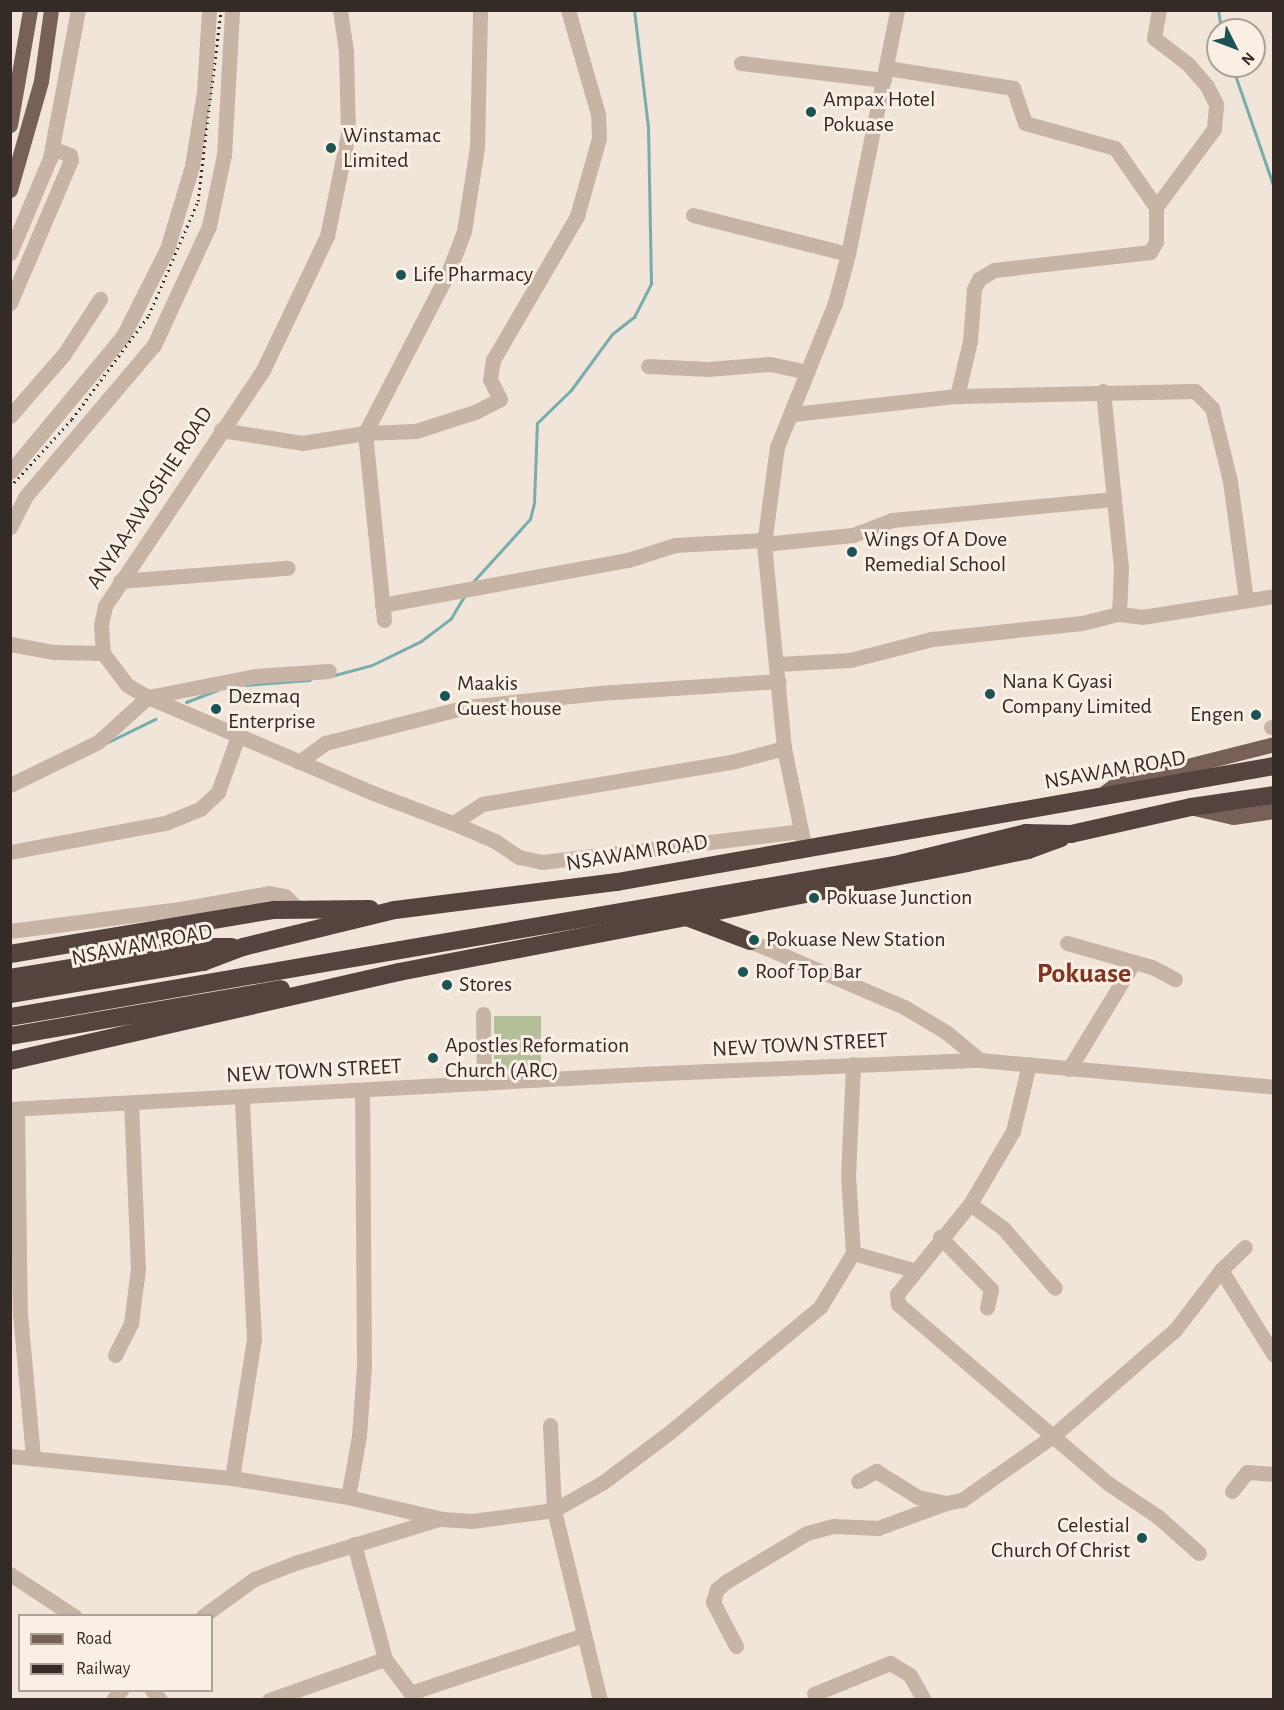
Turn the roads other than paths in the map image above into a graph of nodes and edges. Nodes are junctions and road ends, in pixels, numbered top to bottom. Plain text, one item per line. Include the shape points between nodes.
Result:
1 (30, 10) edge
2 (51, 10) edge
3 (78, 10) edge
4 (209, 10) edge
5 (232, 10) edge
6 (340, 10) edge
7 (480, 10) edge
8 (568, 10) edge
9 (897, 10) edge
10 (1159, 10) edge
11 (741, 63) dead end
12 (885, 74) junction
13 (10, 125) edge
14 (52, 148) junction
15 (10, 190) edge
16 (1156, 207) junction
17 (693, 215) dead end
18 (10, 253) edge
19 (848, 254) junction
20 (100, 299) dead end
21 (10, 303) edge
22 (648, 366) dead end
23 (807, 372) junction
24 (1103, 391) junction
25 (957, 396) junction
26 (793, 414) junction
27 (10, 416) edge
28 (221, 430) junction
29 (365, 433) junction
30 (10, 472) edge
31 (1114, 499) junction
32 (10, 527) edge
33 (764, 542) junction
34 (287, 568) dead end
35 (120, 581) junction
36 (1274, 596) edge
37 (1246, 599) junction
38 (1119, 614) junction
39 (18, 646) edge
40 (103, 653) junction
41 (10, 658) edge
42 (778, 664) junction
43 (329, 671) dead end
44 (779, 681) junction
45 (148, 697) junction
46 (238, 736) junction
47 (1274, 744) edge
48 (784, 748) junction
49 (299, 762) junction
50 (1273, 766) edge
51 (10, 785) edge
52 (1274, 795) edge
53 (1099, 797) junction
54 (1191, 807) junction
55 (1274, 811) edge
56 (453, 823) junction
57 (801, 831) junction
58 (1071, 834) junction
59 (805, 851) junction
60 (10, 852) edge
61 (750, 902) junction
62 (297, 908) junction
63 (395, 910) junction
64 (684, 916) junction
65 (10, 931) edge
66 (750, 941) junction
67 (1067, 943) dead end
68 (243, 947) junction
69 (10, 954) edge
70 (1134, 962) junction
71 (399, 972) junction
72 (10, 978) edge
73 (1175, 979) dead end
74 (10, 994) edge
75 (483, 1014) dead end
76 (10, 1017) edge
77 (10, 1036) edge
78 (980, 1060) junction
79 (10, 1061) edge
80 (853, 1064) junction
81 (1029, 1064) junction
82 (1069, 1069) junction
83 (484, 1083) junction
84 (1274, 1087) edge
85 (362, 1091) junction
86 (242, 1098) junction
87 (130, 1103) junction
88 (14, 1109) edge
89 (970, 1203) junction
90 (14, 1213) edge
91 (940, 1237) junction
92 (1245, 1247) dead end
93 (853, 1253) junction
94 (912, 1270) junction
95 (1221, 1270) junction
96 (1055, 1288) dead end
97 (987, 1308) dead end
98 (15, 1314) edge
99 (1274, 1354) edge
100 (115, 1355) dead end
101 (550, 1425) dead end
102 (1054, 1435) junction
103 (10, 1456) edge
104 (33, 1458) junction
105 (1274, 1474) edge
106 (232, 1478) junction
107 (858, 1481) dead end
108 (1232, 1491) dead end
109 (348, 1497) junction
110 (946, 1503) junction
111 (554, 1510) junction
112 (442, 1519) junction
113 (354, 1544) junction
114 (1199, 1553) dead end
115 (10, 1574) edge
116 (71, 1614) edge
117 (206, 1614) edge
118 (583, 1635) junction
119 (736, 1646) dead end
120 (385, 1659) junction
121 (814, 1694) dead end
122 (413, 1696) edge
123 (269, 1700) edge
124 (600, 1700) edge
125 (924, 1700) edge

1 - 13 main road
2 - 15 main road via 42,81
3 - 14 street
4 - 30 street via 204,92 192,166 167,249 123,336
5 - 32 street via 224,155 209,226 154,345 25,497
6 - 28 street, ANYAA-AWOSHIE ROAD via 346,51 348,134 332,222 272,355
7 - 29 street via 477,147 464,231 448,273
8 - 29 street via 598,114 599,138 577,216 493,360 490,379 500,399 475,412 416,431
9 - 12 street
10 - 16 street via 1154,38 1188,64 1216,104 1214,129
11 - 12 street
12 - 16 street via 1013,88 1025,123 1116,148
12 - 19 street
14 - 18 street
14 - 21 street via 70,155 71,160
16 - 25 street via 1156,242 1150,252 994,270 979,279 974,289 970,341
17 - 19 street
19 - 23 street via 835,303
20 - 27 street via 64,354
22 - 23 street via 708,369 770,364
23 - 26 street
24 - 25 street
24 - 31 street
24 - 37 street via 1186,390 1209,401 1230,481
25 - 26 street
26 - 33 street via 777,447
28 - 29 street via 302,443
28 - 35 street, ANYAA-AWOSHIE ROAD
29 - 33 street via 383,613 468,589 628,560 675,545
31 - 33 street via 892,520 853,535
31 - 38 street via 1121,567
33 - 42 street
34 - 35 street
35 - 40 street, ANYAA-AWOSHIE ROAD via 105,606 101,625
36 - 37 street
37 - 38 street via 1143,617
38 - 42 street via 1082,623 932,639 850,660
39 - 40 street
39 - 41 street
40 - 45 street via 127,684
42 - 44 street
43 - 45 street via 255,676
44 - 48 street
44 - 49 street via 466,707 325,743
45 - 46 street
45 - 51 street via 98,742
46 - 49 street
46 - 60 street via 218,792 200,809 165,823
47 - 53 main road via 1116,784
48 - 56 street via 735,761 482,804
48 - 57 street
49 - 56 street
50 - 53 highway, NSAWAM ROAD
52 - 54 highway, NSAWAM ROAD
53 - 59 highway, NSAWAM ROAD
54 - 55 main road via 1233,818
54 - 58 highway, NSAWAM ROAD
56 - 57 street via 495,841 519,857 542,862
57 - 59 street
58 - 61 highway via 1028,850
58 - 76 highway, NSAWAM ROAD via 1026,833 895,865
59 - 63 highway, NSAWAM ROAD via 617,882
61 - 64 highway
61 - 66 highway via 737,920
62 - 63 highway
62 - 65 street via 285,896 269,893
62 - 69 highway
63 - 68 highway, NSAWAM ROAD
64 - 66 highway
64 - 71 highway
66 - 78 street via 904,1007 946,1032
67 - 70 street
68 - 72 highway via 200,947
68 - 74 highway, NSAWAM ROAD via 202,962
70 - 73 street
70 - 82 street
71 - 77 highway via 205,999
71 - 79 highway
75 - 83 street
78 - 80 street, NEW TOWN STREET
78 - 81 street, NEW TOWN STREET
80 - 83 street, NEW TOWN STREET
80 - 93 street via 848,1176
81 - 82 street, NEW TOWN STREET
81 - 89 street via 1013,1131
82 - 84 street, NEW TOWN STREET
83 - 85 street, NEW TOWN STREET
85 - 86 street, NEW TOWN STREET
85 - 109 street via 364,1366 359,1436
86 - 87 street, NEW TOWN STREET
86 - 106 street via 254,1339
87 - 88 street, NEW TOWN STREET
87 - 100 street via 138,1269 131,1323
88 - 90 street
89 - 91 street
89 - 96 street via 1003,1228
90 - 98 street
91 - 94 street
91 - 97 street via 991,1289
92 - 95 street
93 - 94 street
93 - 111 street via 812,1316 636,1458
94 - 102 street via 897,1294 897,1304
95 - 99 street
95 - 102 street via 1174,1330
98 - 104 street
101 - 111 street
102 - 110 street via 962,1500
102 - 114 street via 1109,1484 1157,1516
103 - 104 street
104 - 106 street
105 - 108 street via 1247,1472
106 - 109 street
107 - 110 street via 876,1471 910,1494
109 - 112 street
110 - 119 street via 878,1528 834,1526 807,1533 726,1581 717,1588 713,1602
111 - 112 street via 472,1521
111 - 118 street
112 - 113 street
113 - 117 street via 254,1579
113 - 120 street
115 - 116 street
118 - 122 street
118 - 124 street
120 - 122 street
120 - 123 street
121 - 125 street via 890,1663 910,1675

